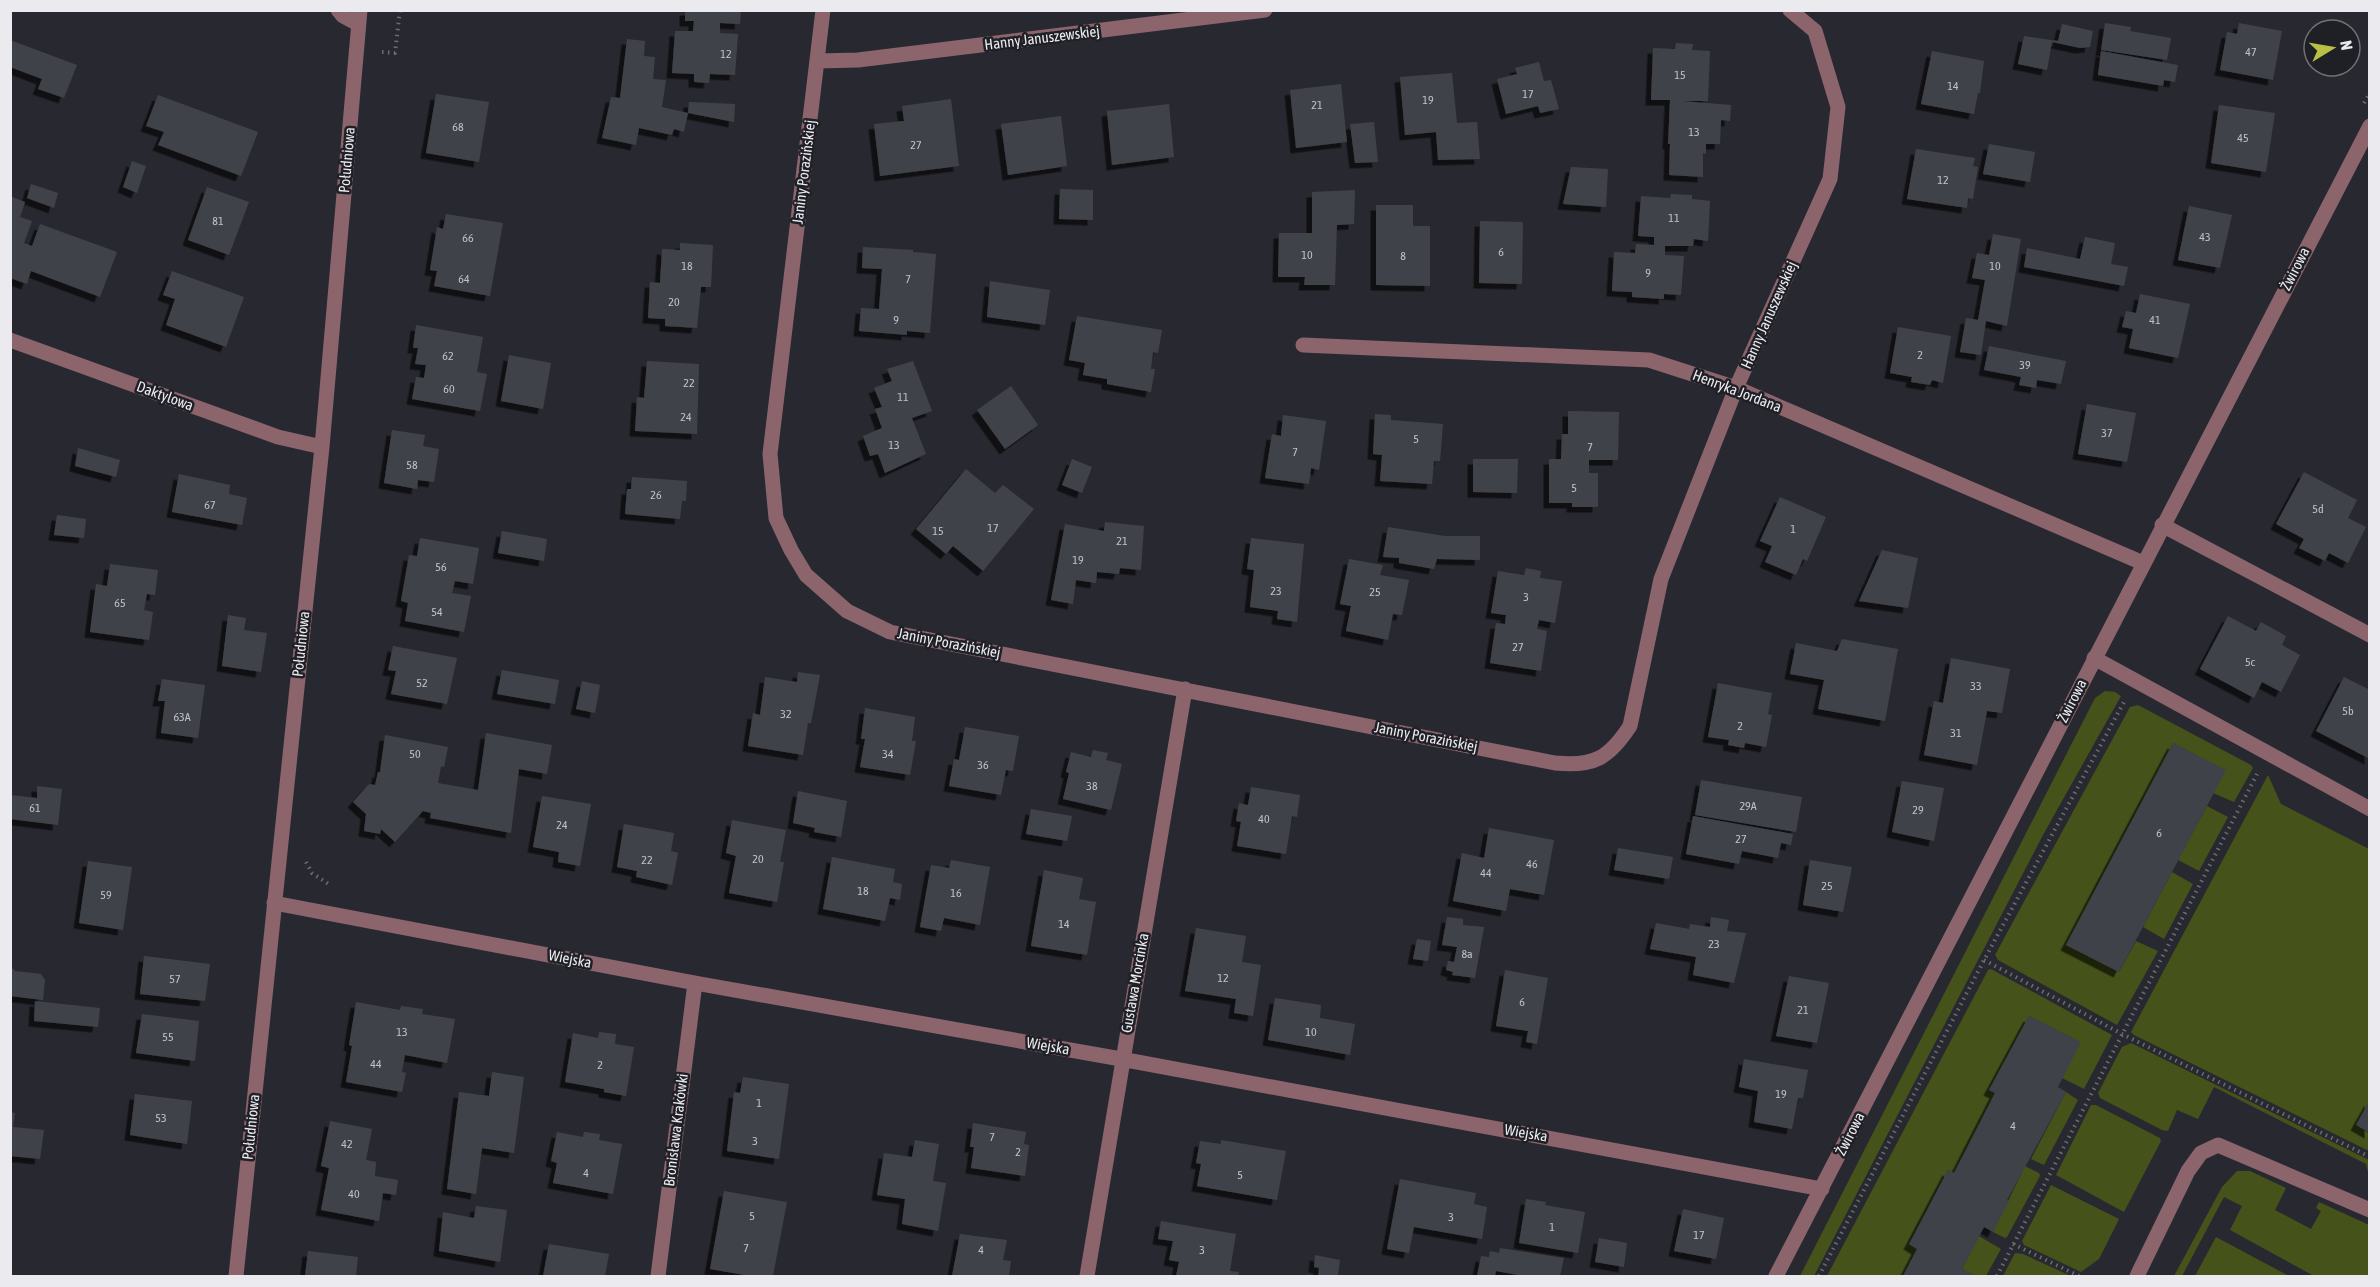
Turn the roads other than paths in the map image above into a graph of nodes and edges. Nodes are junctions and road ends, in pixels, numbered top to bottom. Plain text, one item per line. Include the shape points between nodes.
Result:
1 (338, 10) edge
2 (823, 10) edge
3 (1265, 10) edge
4 (1790, 10) edge
5 (1229, 12) edge
6 (359, 17) edge
7 (818, 61) junction
8 (2370, 126) edge
9 (10, 340) edge
10 (1303, 345) dead end
11 (1736, 388) junction
12 (322, 447) junction
13 (2162, 525) junction
14 (2143, 563) junction
15 (2370, 635) edge
16 (2094, 658) junction
17 (1185, 689) junction
18 (1602, 757) joint
19 (2370, 809) edge
20 (274, 903) junction
21 (695, 983) junction
22 (1121, 1059) junction
23 (1822, 1189) junction
24 (2370, 1210) edge
25 (236, 1276) edge
26 (658, 1276) edge
27 (1087, 1276) edge
28 (1776, 1276) edge
29 (2137, 1276) edge

1 - 6 street
2 - 7 street, Janiny Porazińskiej
3 - 5 street, Hanny Januszewskiej
4 - 11 street, Hanny Januszewskiej via 1815,31 1838,107 1830,179
5 - 7 street, Hanny Januszewskiej via 858,60
6 - 12 street, Południowa
7 - 17 street, Janiny Porazińskiej via 770,454 776,518 790,550 806,575 846,611 890,632
8 - 13 street, Żwirowa
9 - 12 street, Daktylowa via 278,437
10 - 11 street, Henryka Jordana via 1649,360
11 - 14 street, Henryka Jordana
11 - 18 street, Hanny Januszewskiej via 1661,579 1630,726
12 - 20 street, Południowa
13 - 14 street, Żwirowa
13 - 15 street
14 - 16 street, Żwirowa
16 - 19 street
16 - 23 street, Żwirowa
17 - 18 street, Janiny Porazińskiej via 1555,762 1578,765
17 - 22 street, Gustawa Morcinka
20 - 21 street, Wiejska
20 - 25 street, Południowa
21 - 22 street, Wiejska
21 - 26 street, Bronisława Krakówki
22 - 23 street, Wiejska
22 - 27 street, Gustawa Morcinka
23 - 28 street, Żwirowa
24 - 29 street via 2218,1145 2201,1153 2188,1171

